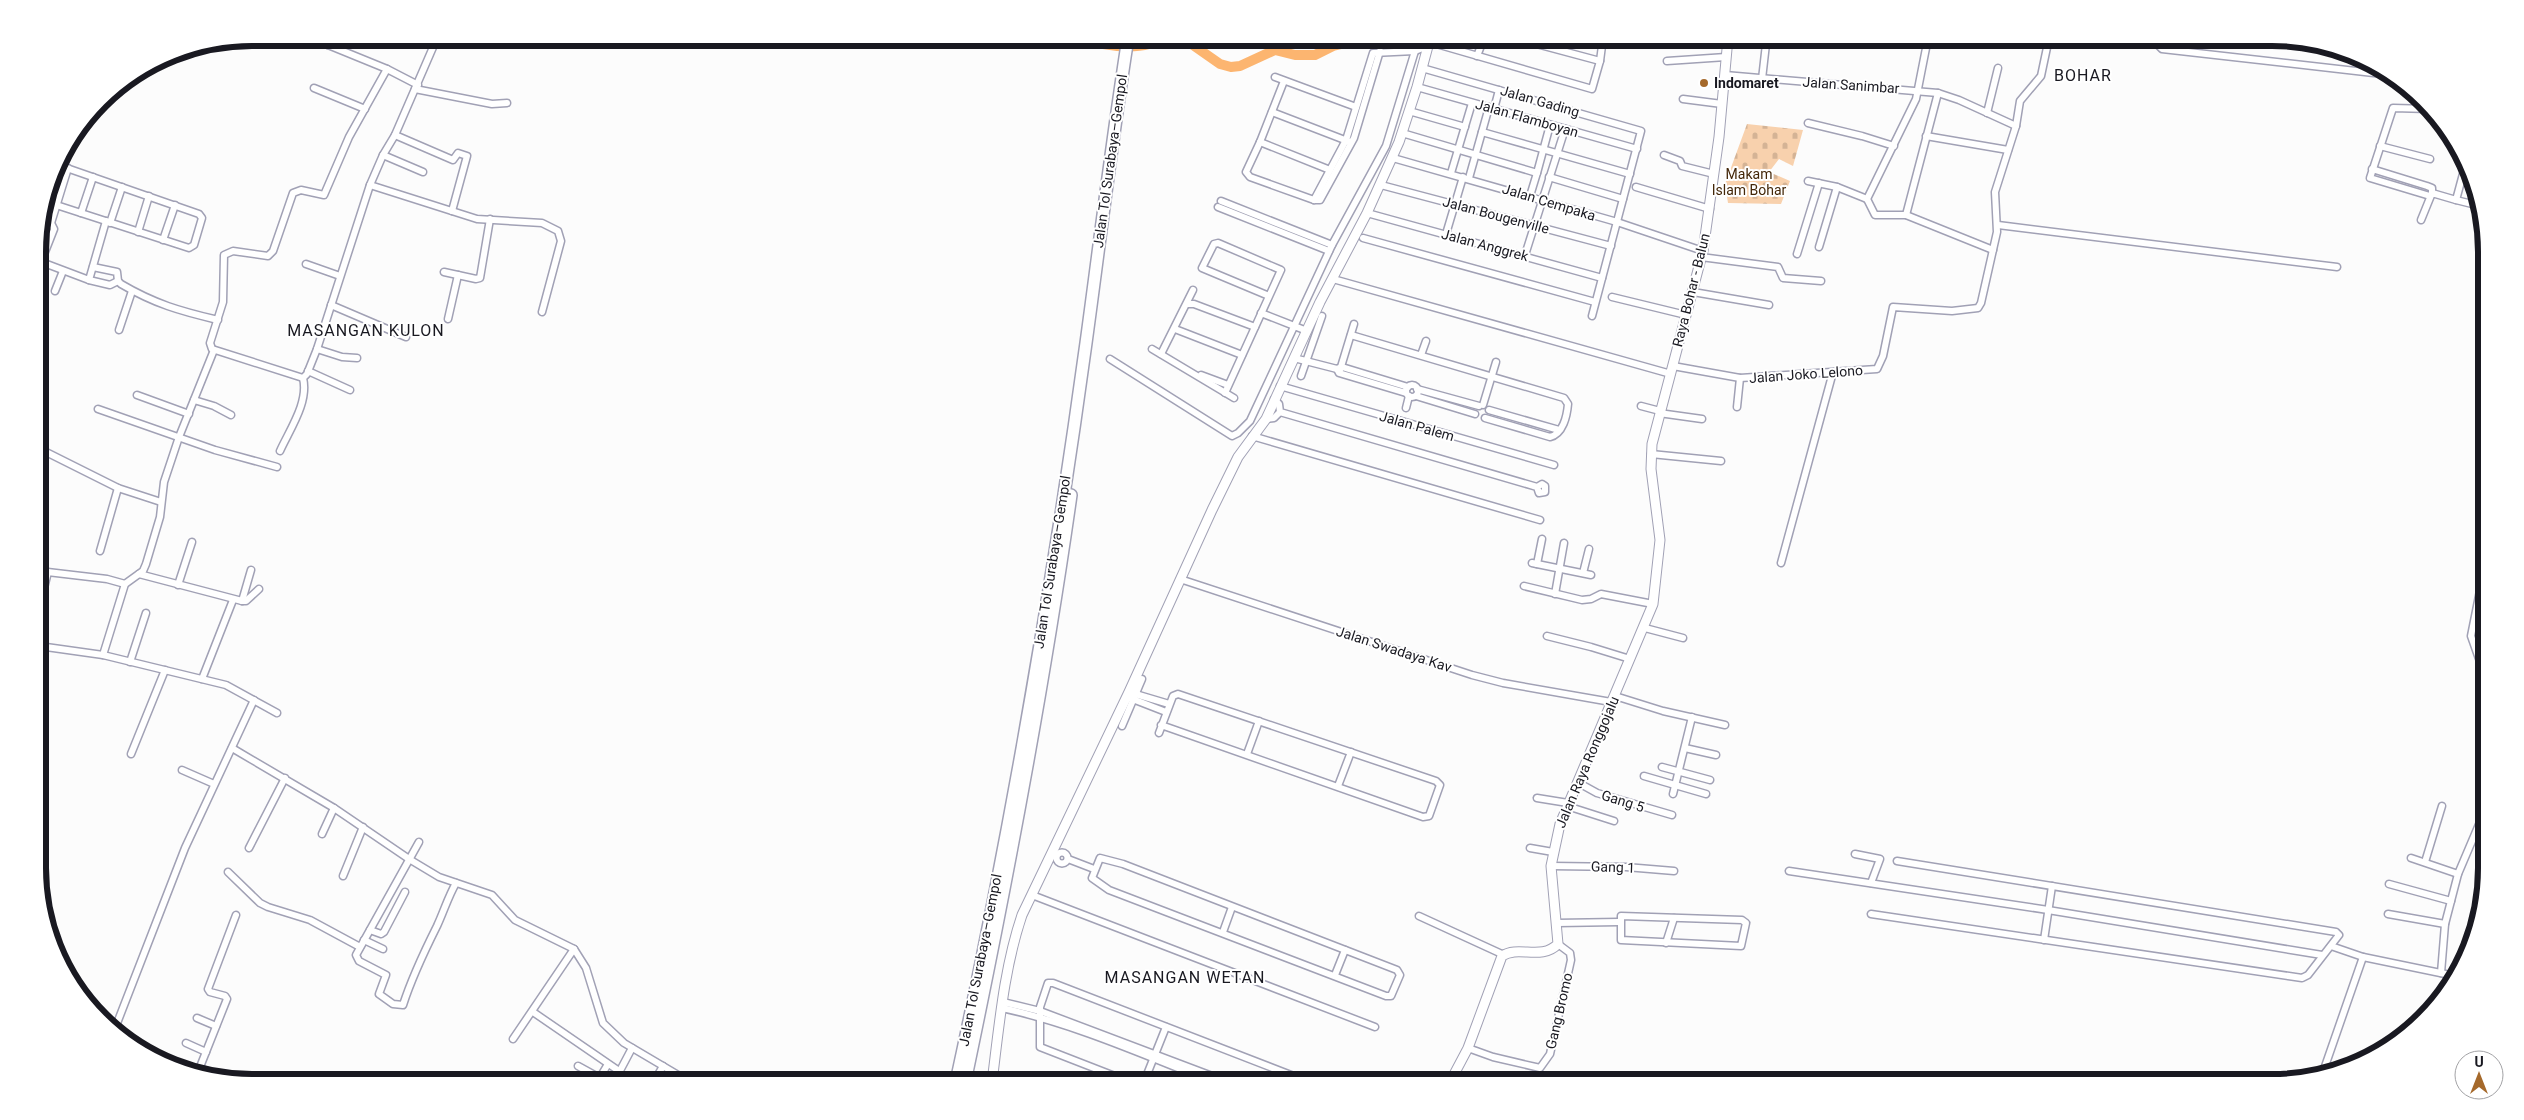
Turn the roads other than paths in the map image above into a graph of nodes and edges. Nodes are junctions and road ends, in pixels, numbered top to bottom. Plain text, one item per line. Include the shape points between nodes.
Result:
1 (337, 46) edge
2 (434, 46) edge
3 (1128, 46) edge
4 (1131, 46) edge
5 (1424, 46) edge
6 (1430, 46) edge
7 (1445, 46) edge
8 (1481, 46) edge
9 (1544, 46) edge
10 (1602, 46) edge
11 (1727, 46) edge
12 (1766, 46) edge
13 (1927, 46) edge
14 (2047, 46) edge
15 (2159, 46) edge
16 (1380, 51) junction
17 (1415, 51) junction
18 (1128, 56) junction
19 (1477, 56) junction
20 (1726, 57) junction
21 (1600, 61) junction
22 (1667, 61) dead end
23 (1422, 68) junction
24 (1998, 68) dead end
25 (387, 69) junction
26 (2373, 73) edge
27 (1724, 75) junction
28 (1275, 77) dead end
29 (1762, 79) junction
30 (1284, 81) junction
31 (416, 87) junction
32 (1417, 87) junction
33 (314, 88) dead end
34 (1499, 90) junction
35 (1919, 90) junction
36 (1938, 93) junction
37 (1683, 99) dead end
38 (507, 103) dead end
39 (1472, 103) junction
40 (1722, 104) junction
41 (1356, 107) junction
42 (1492, 108) junction
43 (365, 109) junction
44 (2420, 109) edge
45 (1409, 111) junction
46 (1272, 112) junction
47 (1987, 113) junction
48 (1808, 123) dead end
49 (1550, 124) junction
50 (2016, 126) junction
51 (1465, 127) junction
52 (1565, 129) junction
53 (1482, 132) junction
54 (1402, 133) junction
55 (395, 135) junction
56 (1926, 136) junction
57 (1349, 141) junction
58 (1260, 142) junction
59 (1894, 146) junction
60 (2380, 146) junction
61 (1637, 149) junction
62 (1458, 150) junction
63 (1543, 150) junction
64 (2008, 150) junction
65 (1557, 154) junction
66 (383, 155) junction
67 (1664, 155) dead end
68 (1475, 156) junction
69 (1393, 158) junction
70 (2430, 158) dead end
71 (65, 167) edge
72 (68, 168) junction
73 (2372, 169) junction
74 (1330, 170) junction
75 (423, 172) dead end
76 (1451, 173) junction
77 (1538, 173) junction
78 (1630, 174) junction
79 (1714, 174) junction
80 (2463, 175) edge
81 (93, 177) junction
82 (1466, 177) junction
83 (1549, 177) junction
84 (1808, 181) dead end
85 (1818, 182) junction
86 (370, 185) junction
87 (1380, 185) junction
88 (122, 187) junction
89 (1636, 187) dead end
90 (1837, 188) junction
91 (2431, 194) junction
92 (149, 196) junction
93 (1530, 196) junction
94 (1623, 199) junction
95 (1867, 199) junction
96 (1314, 200) junction
97 (1542, 200) junction
98 (2456, 200) junction
99 (52, 204) edge
100 (1220, 204) dead end
101 (2472, 204) edge
102 (56, 205) junction
103 (175, 205) junction
104 (1455, 205) junction
105 (1710, 209) junction
106 (452, 211) junction
107 (81, 213) junction
108 (1367, 213) junction
109 (1906, 215) junction
110 (490, 219) junction
111 (2420, 220) dead end
112 (108, 222) junction
113 (51, 223) joint
114 (1619, 223) junction
115 (1533, 225) junction
116 (1998, 225) junction
117 (1344, 230) junction
118 (138, 232) junction
119 (1446, 234) junction
120 (1357, 236) junction
121 (164, 240) junction
122 (1611, 246) junction
123 (1819, 247) dead end
124 (1331, 248) junction
125 (1993, 250) junction
126 (46, 251) edge
127 (1702, 254) junction
128 (1797, 254) dead end
129 (1525, 256) junction
130 (46, 264) edge
131 (306, 264) dead end
132 (93, 267) junction
133 (2337, 267) dead end
134 (62, 271) junction
135 (444, 272) dead end
136 (458, 275) junction
137 (340, 276) junction
138 (1602, 278) junction
139 (1333, 279) junction
140 (89, 280) junction
141 (118, 281) junction
142 (1821, 281) dead end
143 (1193, 290) dead end
144 (55, 291) dead end
145 (132, 291) junction
146 (1693, 292) junction
147 (1269, 296) junction
148 (1612, 296) dead end
149 (1595, 302) junction
150 (1188, 304) junction
151 (1769, 305) dead end
152 (331, 306) junction
153 (542, 312) dead end
154 (1261, 313) junction
155 (1686, 315) junction
156 (1322, 316) dead end
157 (1592, 316) dead end
158 (448, 319) dead end
159 (218, 320) junction
160 (1354, 324) dead end
161 (1255, 327) junction
162 (1301, 328) junction
163 (1175, 329) junction
164 (119, 330) dead end
165 (1351, 335) junction
166 (406, 337) dead end
167 (1426, 341) dead end
168 (316, 349) junction
169 (1152, 349) dead end
170 (214, 350) junction
171 (1161, 354) junction
172 (1242, 355) junction
173 (1421, 355) junction
174 (357, 358) dead end
175 (1294, 358) junction
176 (1110, 359) dead end
177 (1306, 360) junction
178 (1496, 362) dead end
179 (1339, 370) junction
180 (1672, 370) junction
181 (308, 371) junction
182 (1833, 372) junction
183 (1492, 375) junction
184 (1301, 376) dead end
185 (303, 378) junction
186 (1740, 378) junction
187 (1209, 381) junction
188 (1228, 385) junction
189 (1280, 386) junction
190 (350, 390) dead end
191 (1411, 392) junction
192 (1225, 393) junction
193 (137, 395) dead end
194 (1234, 398) dead end
195 (1274, 399) junction
196 (194, 400) junction
197 (1641, 406) dead end
198 (1483, 407) junction
199 (1737, 407) dead end
200 (1406, 408) dead end
201 (98, 409) dead end
202 (1280, 412) junction
203 (1659, 412) junction
204 (189, 414) junction
205 (1475, 414) junction
206 (231, 415) dead end
207 (1485, 418) junction
208 (1266, 419) junction
209 (1702, 419) dead end
210 (1559, 430) junction
211 (1252, 436) junction
212 (178, 437) junction
213 (280, 451) dead end
214 (46, 452) edge
215 (1651, 454) junction
216 (1721, 460) dead end
217 (1554, 465) dead end
218 (277, 468) dead end
219 (118, 488) junction
220 (1537, 488) dead end
221 (161, 502) junction
222 (1540, 520) dead end
223 (1542, 539) dead end
224 (1660, 540) joint
225 (192, 542) dead end
226 (1564, 543) dead end
227 (1589, 549) dead end
228 (100, 551) dead end
229 (1781, 563) dead end
230 (1559, 568) junction
231 (251, 570) dead end
232 (48, 572) joint
233 (1583, 573) junction
234 (139, 574) junction
235 (1592, 575) dead end
236 (1180, 579) junction
237 (46, 580) edge
238 (125, 584) junction
239 (178, 585) junction
240 (1524, 586) dead end
241 (260, 589) dead end
242 (1555, 594) junction
243 (233, 600) junction
244 (2478, 601) edge
245 (242, 602) junction
246 (1653, 604) junction
247 (146, 613) dead end
248 (1644, 628) junction
249 (1547, 636) dead end
250 (1683, 638) dead end
251 (46, 647) edge
252 (103, 655) junction
253 (2478, 656) edge
254 (1630, 659) junction
255 (130, 662) junction
256 (166, 670) junction
257 (202, 679) junction
258 (1142, 679) dead end
259 (1131, 696) junction
260 (1613, 699) junction
261 (254, 700) junction
262 (1169, 704) junction
263 (1166, 712) junction
264 (277, 713) dead end
265 (1692, 717) junction
266 (1259, 721) junction
267 (1161, 725) junction
268 (1725, 725) dead end
269 (1122, 726) dead end
270 (1159, 733) dead end
271 (232, 748) junction
272 (1685, 748) junction
273 (1351, 752) junction
274 (131, 754) dead end
275 (1247, 754) junction
276 (1716, 755) dead end
277 (1662, 767) dead end
278 (182, 770) dead end
279 (1679, 772) junction
280 (1644, 776) dead end
281 (285, 778) junction
282 (1710, 780) dead end
283 (1576, 782) junction
284 (214, 784) junction
285 (1338, 786) junction
286 (1676, 786) junction
287 (1674, 794) dead end
288 (1706, 794) dead end
289 (1537, 798) dead end
290 (1567, 804) junction
291 (2442, 806) dead end
292 (334, 808) junction
293 (1672, 815) dead end
294 (1614, 820) dead end
295 (363, 827) junction
296 (2478, 828) edge
297 (322, 834) dead end
298 (419, 842) dead end
299 (249, 848) dead end
300 (1530, 848) dead end
301 (1553, 852) junction
302 (1054, 854) junction
303 (1855, 854) dead end
304 (2411, 858) dead end
305 (409, 859) junction
306 (1897, 861) dead end
307 (2425, 862) junction
308 (1551, 866) junction
309 (1094, 869) junction
310 (1790, 870) dead end
311 (1674, 871) dead end
312 (228, 872) dead end
313 (2458, 874) junction
314 (343, 876) dead end
315 (456, 882) junction
316 (1874, 884) junction
317 (2389, 884) dead end
318 (2052, 886) junction
319 (405, 892) dead end
320 (1032, 894) junction
321 (2451, 901) junction
322 (1232, 907) junction
323 (2048, 910) junction
324 (1871, 914) dead end
325 (2388, 914) dead end
326 (236, 915) dead end
327 (1419, 916) dead end
328 (1674, 918) junction
329 (1619, 922) junction
330 (1557, 923) junction
331 (2445, 924) junction
332 (370, 930) junction
333 (1223, 932) junction
334 (364, 940) junction
335 (2044, 940) junction
336 (1666, 943) junction
337 (1558, 944) junction
338 (2331, 946) junction
339 (360, 947) junction
340 (383, 949) dead end
341 (574, 949) junction
342 (1344, 950) junction
343 (1504, 955) junction
344 (2322, 955) junction
345 (2363, 957) junction
346 (2441, 973) junction
347 (2448, 974) edge
348 (1335, 975) junction
349 (1003, 1005) junction
350 (532, 1012) junction
351 (1041, 1014) junction
352 (197, 1018) dead end
353 (117, 1024) edge
354 (216, 1026) junction
355 (1166, 1027) junction
356 (1375, 1027) dead end
357 (513, 1040) dead end
358 (186, 1043) dead end
359 (632, 1048) junction
360 (1468, 1048) junction
361 (206, 1052) junction
362 (1154, 1056) junction
363 (608, 1064) junction
364 (578, 1066) dead end
365 (662, 1066) junction
366 (200, 1067) edge
367 (2325, 1067) edge
368 (619, 1071) junction
369 (593, 1074) edge
370 (602, 1074) edge
371 (618, 1074) edge
372 (658, 1074) edge
373 (676, 1074) edge
374 (958, 1074) edge
375 (967, 1074) edge
376 (993, 1074) edge
377 (1109, 1074) edge
378 (1147, 1074) edge
379 (1195, 1074) edge
380 (1205, 1074) edge
381 (1279, 1074) edge
382 (1454, 1074) edge

1 - 25 street
2 - 31 street
3 - 18 highway, Jalan Tol Surabaya–Gempol
4 - 18 highway, Jalan Tol Surabaya–Gempol
5 - 17 street
6 - 23 street
7 - 19 street
8 - 19 street
9 - 21 street
10 - 21 street
11 - 20 street, Raya Bohar - Balun
12 - 29 street
13 - 35 street
14 - 50 street via 2041,75 2022,98
15 - 26 street via 2162,49
16 - 17 street
16 - 41 street via 1374,53
16 - 57 street
17 - 117 street via 1386,146
18 - 374 highway, Jalan Tol Surabaya–Gempol via 1052,569 1013,793
18 - 375 highway, Jalan Tol Surabaya–Gempol via 1068,519 1003,902
19 - 21 street via 1590,90
20 - 22 street
20 - 27 street, Raya Bohar - Balun
23 - 32 street
23 - 34 street, Jalan Gading
24 - 47 street
25 - 31 street
25 - 43 street
27 - 29 street, Jalan Sanimbar
27 - 40 street, Raya Bohar - Balun
28 - 30 street
29 - 35 street, Jalan Sanimbar
30 - 41 street
30 - 46 street
31 - 38 street via 492,104
31 - 55 street
32 - 39 street, Jalan Flamboyan
32 - 45 street
33 - 43 street
34 - 42 street
34 - 61 street, Jalan Gading via 1637,129 1640,132
35 - 36 street, Jalan Sanimbar
35 - 59 street
36 - 47 street, Jalan Sanimbar
36 - 56 street
37 - 40 street
39 - 42 street, Jalan Flamboyan
39 - 51 street
40 - 79 street, Raya Bohar - Balun
41 - 57 street
42 - 49 street, Jalan Flamboyan
42 - 53 street
43 - 159 street via 324,195 301,190 294,193 270,254 233,251 224,255 223,302
44 - 60 street via 2393,108
45 - 51 street
45 - 54 street
46 - 57 street
46 - 58 street
47 - 50 street, Jalan Sanimbar
48 - 59 street
49 - 52 street, Jalan Flamboyan
49 - 63 street
50 - 64 street
51 - 62 street
52 - 61 street, Jalan Flamboyan
52 - 65 street
53 - 63 street
53 - 68 street
54 - 62 street
54 - 69 street
55 - 66 street
55 - 106 street via 454,160 458,152 467,156
56 - 64 street
56 - 109 street
57 - 74 street
57 - 96 street via 1322,198
58 - 74 street
58 - 96 street via 1246,170 1248,176
59 - 95 street
60 - 70 street
60 - 73 street
61 - 78 street
62 - 68 street
62 - 76 street
63 - 65 street
63 - 77 street
64 - 116 street via 1994,200
65 - 78 street
65 - 83 street
66 - 75 street
66 - 86 street
67 - 79 street via 1680,161 1682,166
68 - 77 street
68 - 82 street
69 - 76 street, Jalan Cempaka
69 - 87 street
71 - 72 street
72 - 81 street
72 - 102 street
73 - 91 street via 2432,188
73 - 91 street via 2370,179
74 - 96 street
76 - 82 street, Jalan Cempaka
77 - 93 street
78 - 94 street
79 - 105 street, Raya Bohar - Balun
80 - 98 street
81 - 88 street
81 - 107 street
82 - 93 street, Jalan Cempaka
82 - 104 street
83 - 94 street
83 - 97 street
84 - 85 street
85 - 90 street
85 - 128 street
86 - 106 street
86 - 137 street
87 - 104 street, Jalan Bougenville
87 - 108 street
88 - 92 street
88 - 112 street
89 - 105 street
90 - 95 street
90 - 123 street
91 - 98 street
91 - 111 street
92 - 103 street
92 - 118 street
93 - 97 street, Jalan Cempaka
94 - 114 street
95 - 109 street via 1876,215
97 - 114 street, Jalan Cempaka
97 - 115 street
98 - 101 street
99 - 102 street
100 - 124 street
102 - 107 street
102 - 113 street
103 - 121 street
103 - 121 street via 201,215 194,245 186,247
104 - 115 street, Jalan Bougenville
104 - 119 street
105 - 127 street, Raya Bohar - Balun
106 - 110 street via 477,219
107 - 112 street
108 - 119 street, Jalan Anggrek
108 - 120 street
109 - 125 street
110 - 136 street via 480,278
110 - 153 street via 542,223 560,234
112 - 118 street
112 - 132 street
113 - 126 street via 54,229
114 - 122 street
114 - 127 street, Jalan Cempaka
115 - 122 street, Jalan Bougenville
115 - 129 street
116 - 125 street
116 - 133 street
117 - 120 street
117 - 124 street
118 - 121 street
119 - 129 street, Jalan Anggrek
120 - 139 street
120 - 149 street
122 - 138 street
124 - 162 street
125 - 182 street, Jalan Joko Lelono via 1980,305 1972,310 1952,311 1893,307 1880,367
127 - 142 street, Jalan Cempaka via 1781,268 1783,278
127 - 146 street, Raya Bohar - Balun
129 - 138 street, Jalan Anggrek
130 - 134 street
131 - 137 street
132 - 140 street
132 - 141 street via 116,272
134 - 140 street
134 - 144 street
135 - 136 street
136 - 158 street
137 - 152 street
138 - 149 street
139 - 162 street
139 - 180 street, Jalan Joko Lelono
140 - 141 street via 110,285
141 - 145 street
143 - 150 street
145 - 159 street via 168,308
145 - 164 street
146 - 151 street
146 - 155 street, Raya Bohar - Balun
147 - 147 street via 1202,268 1214,244 1281,268
147 - 154 street
148 - 155 street
149 - 157 street
150 - 161 street
150 - 163 street
152 - 166 street
152 - 168 street
154 - 161 street
154 - 162 street
155 - 180 street, Raya Bohar - Balun
156 - 177 street
159 - 170 street via 210,343
160 - 165 street
161 - 172 street
162 - 175 street
162 - 176 street via 1250,421 1232,436
163 - 171 street
163 - 172 street
165 - 173 street
165 - 179 street
167 - 173 street
168 - 174 street
168 - 181 street
169 - 171 street
170 - 185 street
170 - 196 street
171 - 187 street
172 - 188 street
173 - 183 street
175 - 177 street
175 - 189 street
177 - 179 street
177 - 184 street
178 - 183 street
179 - 191 street
180 - 186 street, Jalan Joko Lelono
180 - 203 street, Raya Bohar - Balun
181 - 185 street
181 - 190 street
182 - 186 street, Jalan Joko Lelono
182 - 229 street
183 - 198 street
183 - 210 street via 1564,398 1568,404
185 - 213 street via 305,392
186 - 199 street
187 - 188 street
187 - 192 street
188 - 192 street
189 - 195 street
189 - 217 street, Jalan Palem
191 - 198 street
191 - 200 street
191 - 205 street
192 - 194 street
193 - 204 street
195 - 202 street
195 - 208 street
196 - 204 street
196 - 206 street
197 - 203 street
198 - 205 street
198 - 207 street
198 - 210 street
201 - 212 street
202 - 208 street via 1274,418
202 - 220 street
203 - 209 street
203 - 215 street, Raya Bohar - Balun
204 - 212 street
205 - 207 street via 1478,418
207 - 210 street via 1550,436 1555,436
208 - 211 street
211 - 222 street
211 - 236 street via 1238,457
212 - 218 street
212 - 221 street
214 - 219 street
215 - 216 street
215 - 224 street, Raya Bohar - Balun
219 - 221 street
219 - 228 street
221 - 234 street via 160,517 146,564
223 - 230 street via 1534,563
224 - 246 street, Jalan Raya Ronggojalu
225 - 239 street
226 - 230 street
227 - 233 street
230 - 233 street
230 - 242 street
231 - 245 street
232 - 237 street
232 - 238 street via 107,578
233 - 235 street
234 - 238 street
234 - 239 street
236 - 259 street
236 - 260 street, Jalan Swadaya Kav via 1472,675 1504,683
238 - 252 street
239 - 243 street
240 - 242 street
241 - 245 street
242 - 246 street via 1582,600 1601,594
243 - 245 street
243 - 257 street
244 - 253 street via 2471,636
246 - 248 street, Jalan Raya Ronggojalu
247 - 255 street
248 - 250 street
248 - 254 street, Jalan Raya Ronggojalu
249 - 254 street
251 - 252 street
252 - 255 street
254 - 260 street, Jalan Raya Ronggojalu
255 - 256 street
256 - 257 street
256 - 274 street
257 - 261 street via 226,685
258 - 259 street
259 - 262 street
259 - 263 street
259 - 269 street
259 - 302 street
260 - 265 street, Jalan Swadaya Kav
260 - 283 street, Jalan Raya Ronggojalu
261 - 264 street
261 - 271 street
262 - 263 street
262 - 266 street via 1178,694
263 - 267 street
265 - 268 street, Jalan Swadaya Kav
265 - 272 street
266 - 273 street
266 - 275 street
267 - 270 street
267 - 275 street
271 - 281 street
271 - 284 street
272 - 276 street
272 - 279 street
273 - 285 street
273 - 285 street via 1436,781 1440,785 1429,816 1423,817
275 - 285 street
277 - 279 street
278 - 284 street
279 - 282 street
279 - 286 street
280 - 286 street
281 - 292 street
281 - 299 street
283 - 290 street, Jalan Raya Ronggojalu
283 - 293 street, Gang 5 via 1597,793
284 - 353 street via 185,848
286 - 287 street
286 - 288 street
289 - 290 street
290 - 294 street
290 - 301 street, Jalan Raya Ronggojalu
291 - 307 street
292 - 295 street
292 - 297 street
295 - 305 street
295 - 314 street
296 - 313 street
298 - 305 street
300 - 301 street
301 - 308 street, Jalan Raya Ronggojalu
302 - 309 street via 1060,863 1068,859
302 - 320 street
303 - 316 street via 1880,859
304 - 307 street
305 - 315 street via 439,877
305 - 332 street
306 - 318 street
307 - 313 street
308 - 311 street, Gang 1
308 - 330 street, Jalan Raya Ronggojalu
309 - 322 street via 1103,858
309 - 333 street via 1092,879 1110,890
310 - 316 street
312 - 339 street via 268,907 310,920
313 - 321 street
315 - 339 street via 409,984 403,1005 393,1004 380,996 386,975 356,958
315 - 341 street via 492,895 515,920
316 - 323 street
317 - 321 street
318 - 323 street
318 - 338 street via 2336,932 2338,938
319 - 332 street via 384,932
320 - 349 street via 1016,934
320 - 356 street
321 - 331 street
322 - 333 street
322 - 342 street
323 - 335 street
323 - 344 street
324 - 335 street
325 - 331 street
326 - 354 street via 208,989 227,997
327 - 343 street
328 - 329 street via 1620,916
328 - 336 street
328 - 336 street via 1745,920 1742,943 1740,946
329 - 330 street
329 - 336 street via 1621,940
330 - 337 street, Jalan Raya Ronggojalu
331 - 346 street
332 - 334 street
333 - 348 street
334 - 339 street
334 - 340 street
335 - 344 street via 2302,978 2308,975
337 - 343 street via 1543,953
337 - 360 street, Gang Bromo via 1570,953 1571,960 1550,1054 1540,1068
338 - 344 street
338 - 345 street
341 - 350 street
341 - 359 street via 586,968 601,1020
342 - 348 street
342 - 348 street via 1398,970 1400,975 1388,997
343 - 360 street via 1498,963
345 - 346 street
345 - 367 street
346 - 347 street
349 - 351 street
349 - 376 street
350 - 357 street
350 - 363 street
351 - 355 street via 1040,1001 1047,985 1053,983
351 - 362 street
351 - 377 street via 1039,1043 1042,1048
352 - 354 street
354 - 361 street
355 - 362 street
355 - 381 street
358 - 361 street
359 - 365 street
359 - 368 street
360 - 382 street
361 - 366 street
362 - 378 street
362 - 379 street
362 - 380 street
363 - 368 street
363 - 370 street
364 - 369 street
365 - 372 street
365 - 373 street
368 - 371 street

